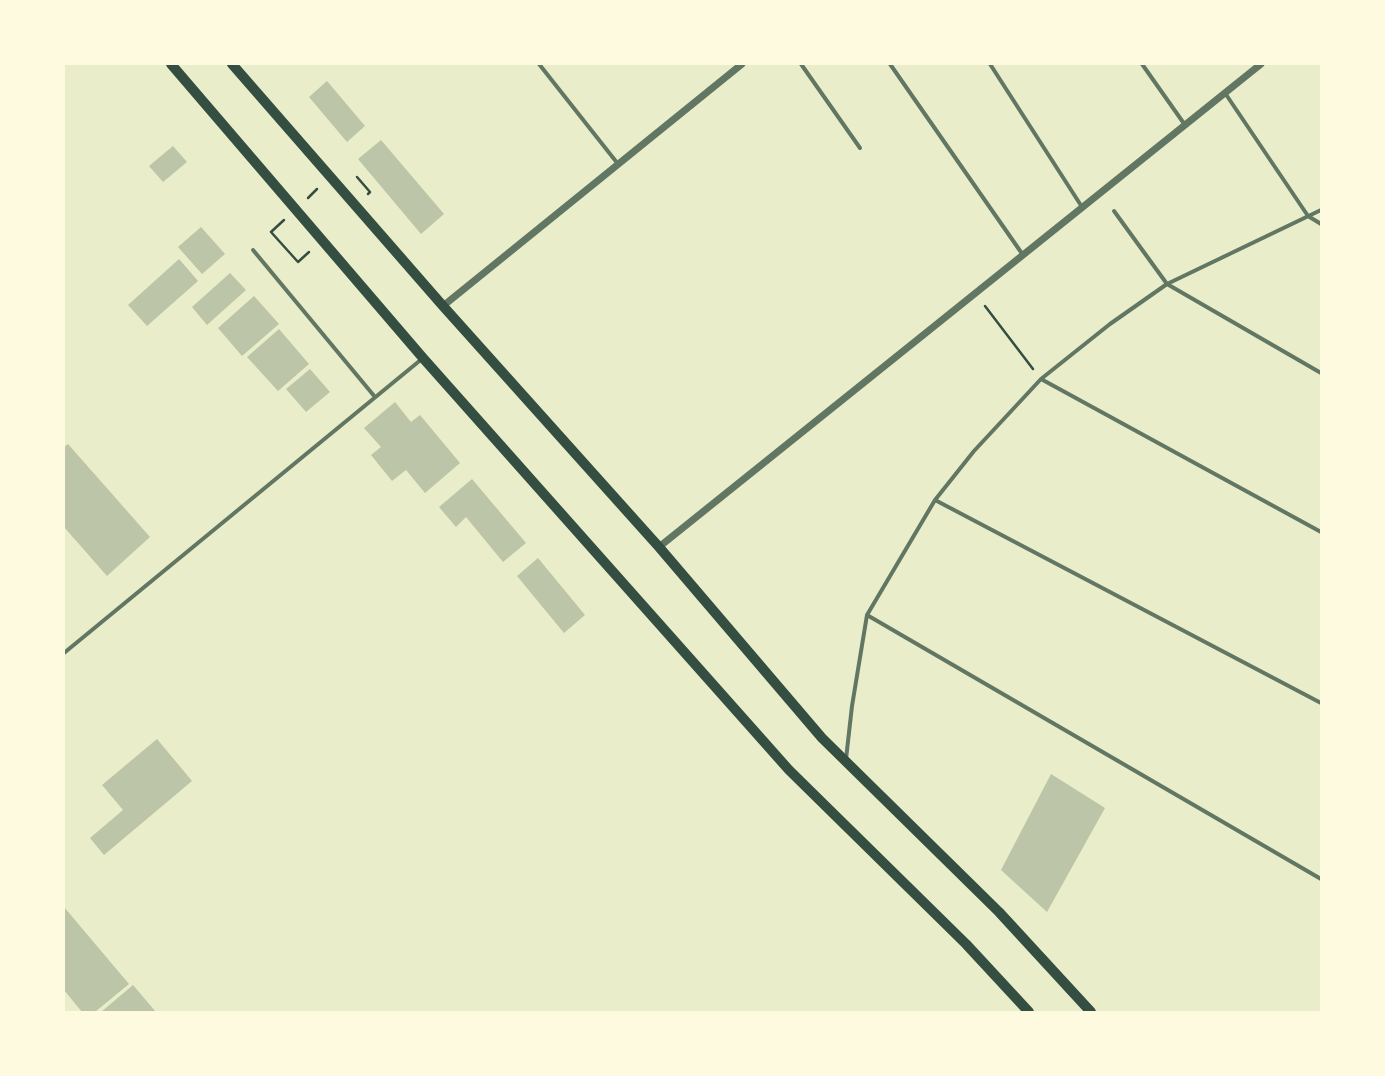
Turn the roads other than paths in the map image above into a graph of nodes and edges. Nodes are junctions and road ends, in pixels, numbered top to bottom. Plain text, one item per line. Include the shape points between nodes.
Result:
1 (171, 64) edge
2 (232, 64) edge
3 (539, 64) edge
4 (742, 64) edge
5 (801, 64) edge
6 (890, 64) edge
7 (990, 64) edge
8 (1142, 64) edge
9 (1261, 64) edge
10 (1225, 93) junction
11 (1185, 125) junction
12 (860, 148) dead end
13 (618, 164) junction
14 (1082, 207) junction
15 (1321, 210) edge
16 (1114, 211) dead end
17 (1308, 216) junction
18 (1321, 224) edge
19 (253, 250) dead end
20 (1023, 255) junction
21 (1167, 284) junction
22 (443, 306) junction
23 (423, 358) junction
24 (1321, 373) edge
25 (1041, 379) junction
26 (375, 397) junction
27 (935, 500) junction
28 (1321, 532) edge
29 (659, 547) junction
30 (867, 615) junction
31 (64, 653) edge
32 (1321, 703) edge
33 (845, 761) junction
34 (1321, 879) edge
35 (1029, 1012) edge
36 (1091, 1012) edge

1 - 23 main road
2 - 22 main road
3 - 13 street
4 - 13 street
5 - 12 street
6 - 20 street
7 - 14 street
8 - 11 street
9 - 10 street
10 - 11 street
10 - 17 street
11 - 14 street
13 - 22 street
14 - 20 street
15 - 17 street
16 - 21 street
17 - 18 street
17 - 21 street
19 - 26 street
20 - 29 street
21 - 24 street
21 - 25 street via 1110,324
22 - 29 main road
23 - 26 street
23 - 35 main road via 790,770 966,944
25 - 27 street via 974,452
25 - 28 street
26 - 31 street
27 - 30 street
27 - 32 street
29 - 33 main road via 822,738
30 - 33 street
30 - 34 street
33 - 36 main road via 998,912

